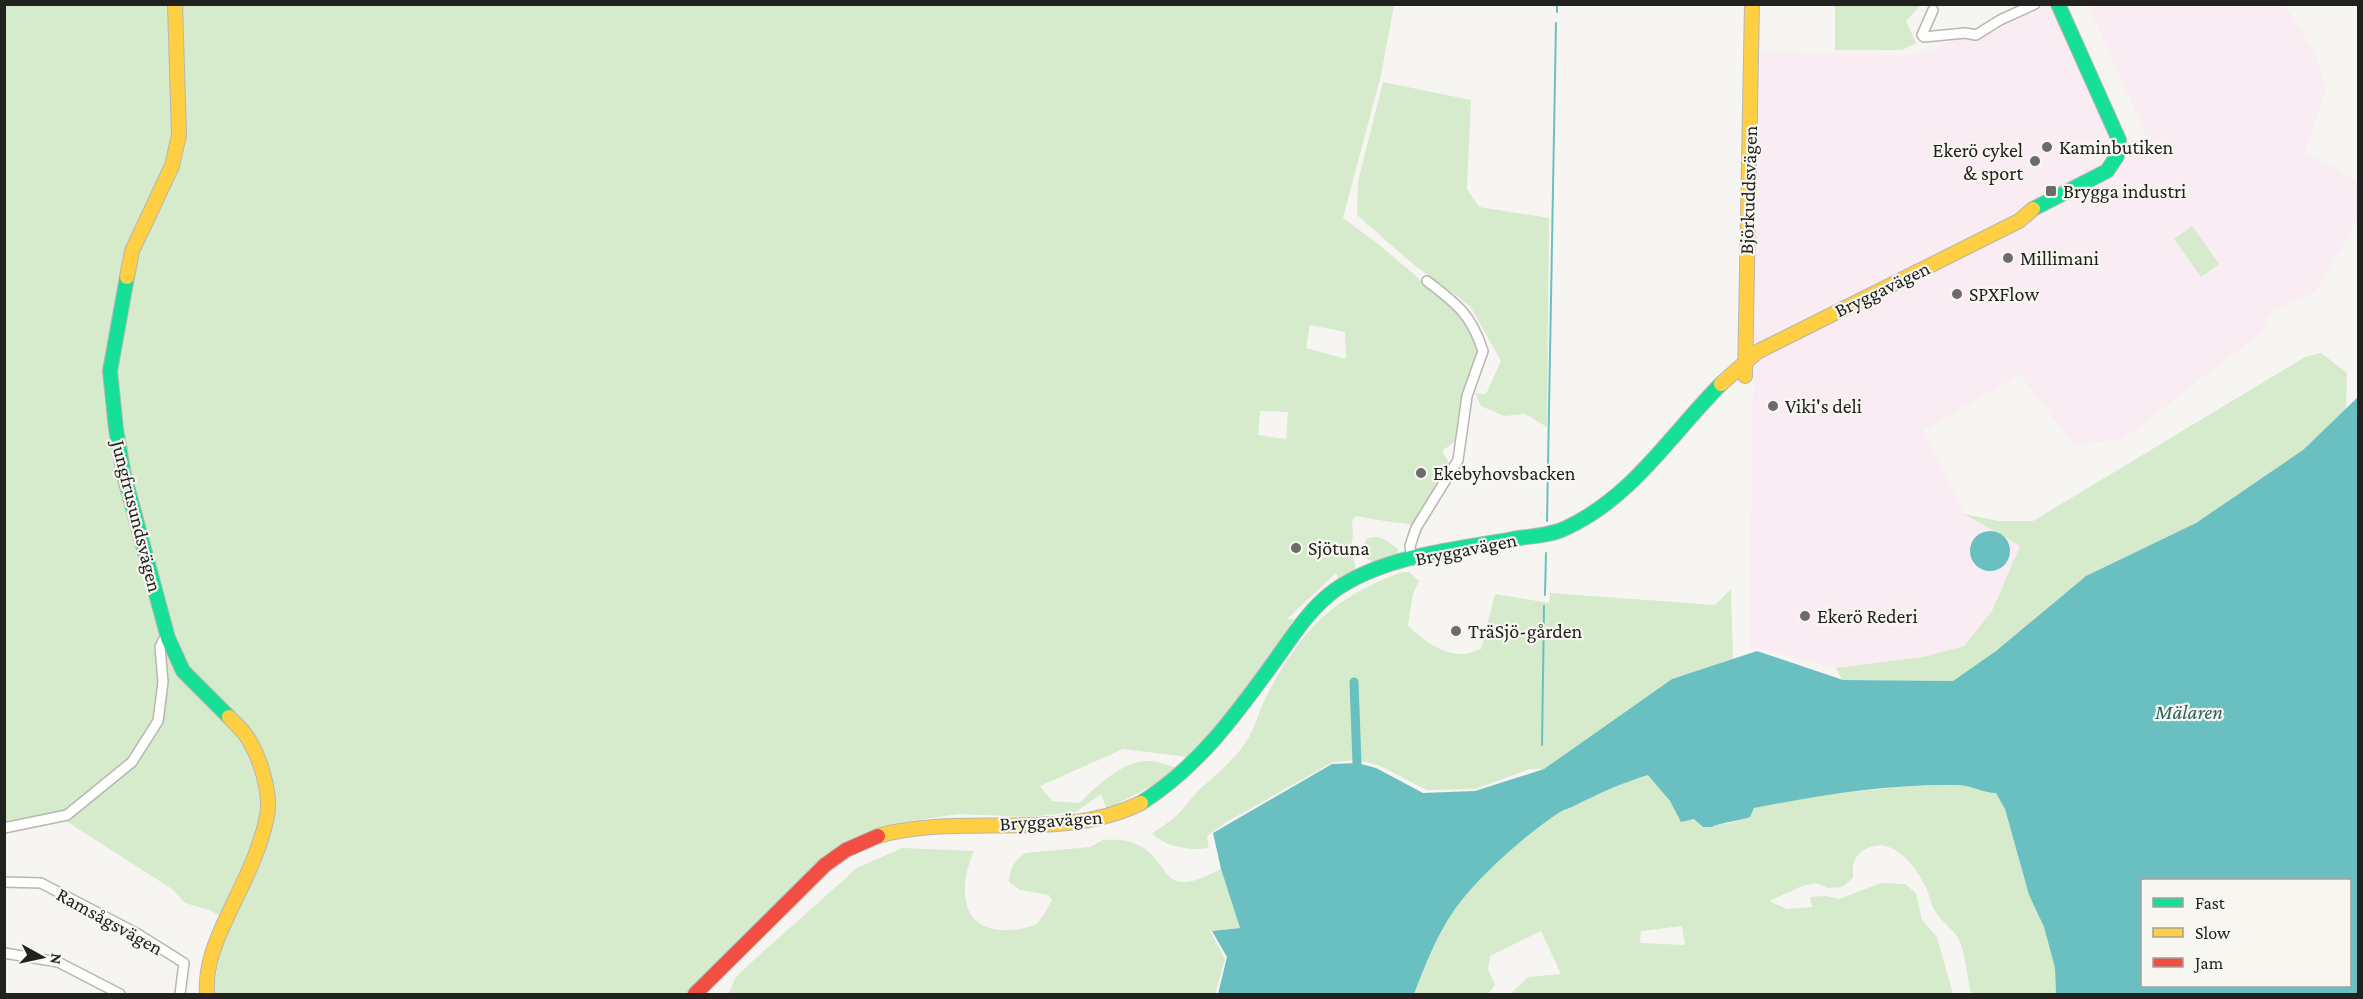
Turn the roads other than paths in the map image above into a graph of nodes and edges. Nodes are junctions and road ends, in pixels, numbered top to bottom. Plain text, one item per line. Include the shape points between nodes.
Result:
1 (175, 4) edge
2 (1752, 4) edge
3 (2035, 4) edge
4 (2058, 4) edge
5 (1933, 10) dead end
6 (1427, 281) dead end
7 (1746, 360) junction
8 (1745, 376) dead end
9 (1412, 560) junction
10 (168, 638) junction
11 (4, 828) edge
12 (4, 882) edge
13 (4, 952) edge
14 (120, 994) edge
15 (180, 994) edge
16 (207, 994) edge
17 (695, 994) edge

1 - 10 main road, Jungfrusundsvägen via 179,135 172,166 132,250 110,371 124,475
2 - 7 main road, Björkuddsvägen
3 - 5 street via 1976,35 1924,37 1922,31
4 - 7 main road, Bryggavägen via 2119,140 2107,171 2038,206 2019,221 1793,332
6 - 9 street via 1471,320 1483,351 1467,396 1458,460 1416,528 1410,546
7 - 8 main road, Björkuddsvägen
7 - 9 main road, Bryggavägen via 1614,500 1564,530
9 - 17 main road, Bryggavägen via 1366,574 1338,588 1311,609 1204,753 1161,792 1136,806 1094,820 925,827 886,833 854,845 822,865
10 - 11 street via 160,647 163,682 158,721 132,762 67,816
10 - 16 main road, Jungfrusundsvägen via 183,671 244,734 262,769 267,792 267,820 216,941 206,978
12 - 15 street, Ramsågsvägen via 41,883 184,963
13 - 14 street via 58,962

